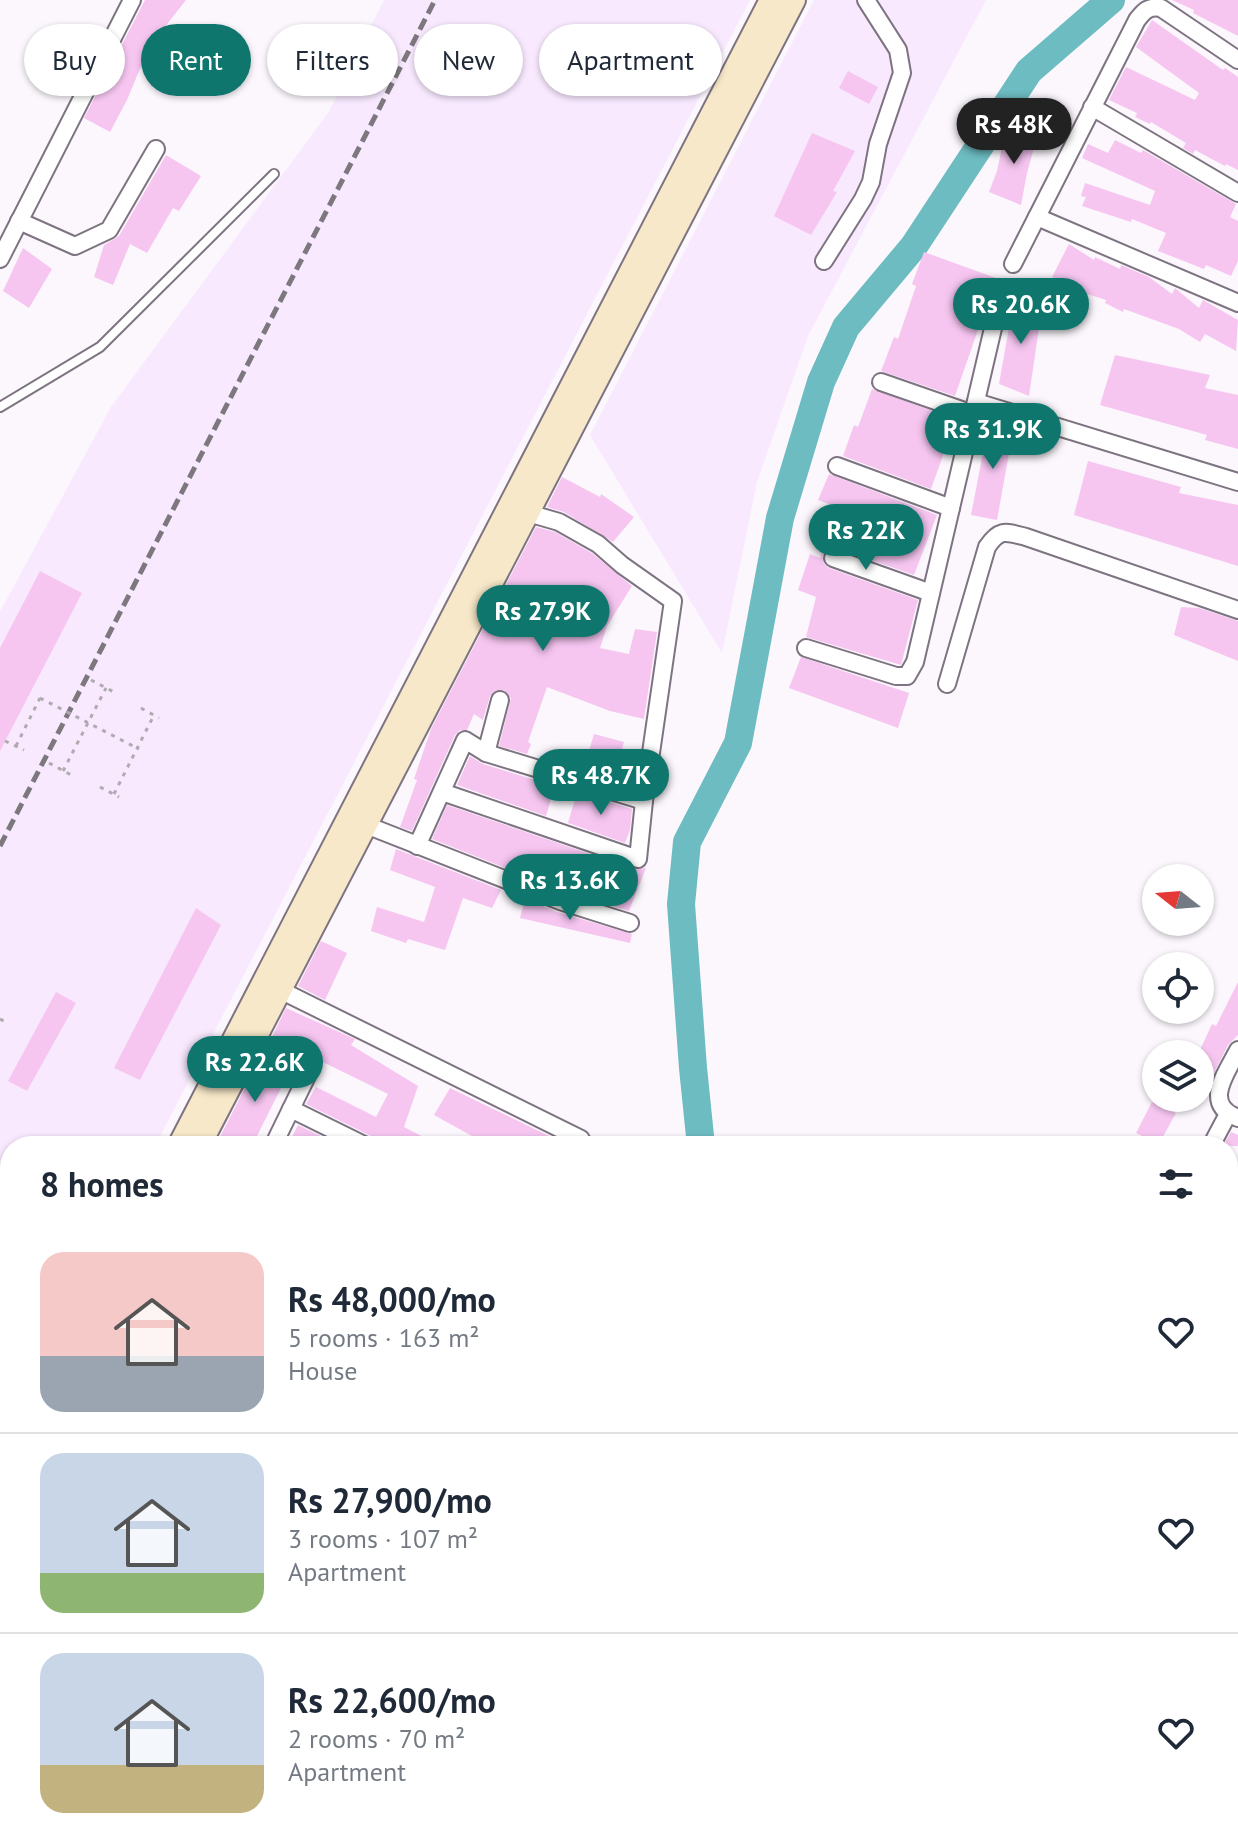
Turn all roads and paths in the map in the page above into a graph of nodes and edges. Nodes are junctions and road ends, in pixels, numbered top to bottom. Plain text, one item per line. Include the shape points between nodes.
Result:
1 (132, 0) edge
2 (771, 0) edge
3 (794, 0) edge
4 (866, 0) edge
5 (1238, 60) edge
6 (1092, 107) junction
7 (156, 149) dead end
8 (274, 174) dead end
9 (1238, 193) edge
10 (1037, 217) junction
11 (19, 221) junction
12 (0, 259) edge
13 (824, 261) dead end
14 (1013, 264) dead end
15 (1001, 294) dead end
16 (1238, 303) edge
17 (881, 382) dead end
18 (0, 407) edge
19 (974, 408) junction
20 (837, 466) dead end
21 (1238, 482) edge
22 (951, 508) junction
23 (528, 513) junction
24 (833, 558) dead end
25 (931, 593) junction
26 (1238, 610) edge
27 (806, 648) dead end
28 (91, 680) dead end
29 (947, 684) dead end
30 (106, 688) junction
31 (116, 693) dead end
32 (500, 700) dead end
33 (141, 708) dead end
34 (89, 723) junction
35 (5, 741) dead end
36 (16, 746) junction
37 (139, 749) junction
38 (24, 750) dead end
39 (486, 753) junction
40 (49, 763) dead end
41 (63, 771) junction
42 (73, 776) dead end
43 (100, 787) dead end
44 (442, 792) junction
45 (644, 801) junction
46 (366, 825) junction
47 (417, 846) junction
48 (630, 923) dead end
49 (280, 990) junction
50 (1238, 1050) edge
51 (309, 1072) dead end
52 (291, 1109) junction
53 (1233, 1116) edge
54 (184, 1136) edge
55 (204, 1136) edge
56 (278, 1136) edge
57 (346, 1136) edge
58 (575, 1136) edge
59 (1218, 1136) edge

1 - 11 street
2 - 54 street
3 - 23 street
4 - 13 street via 893,42 902,73 871,182
5 - 6 street via 1152,7 1137,20
6 - 9 street
6 - 10 street
7 - 11 street via 109,230 75,246
8 - 18 lane via 100,347
10 - 14 street
10 - 16 street
11 - 12 street
15 - 19 street
17 - 19 street
19 - 21 street
19 - 22 street
20 - 22 street
22 - 25 street
23 - 45 street via 559,522 598,544 673,601
23 - 46 street
24 - 25 street
25 - 27 street via 907,676
26 - 29 street via 1005,532 995,535 987,547
28 - 30 path
30 - 31 path
30 - 34 path
32 - 39 street
33 - 37 path via 157,717
34 - 36 path, bridge via 40,698
34 - 37 path, bridge
34 - 41 path
35 - 36 path
36 - 38 path
37 - 43 path via 116,795
39 - 44 street via 465,740
39 - 45 street
40 - 41 path
41 - 42 path
44 - 45 street via 638,859
44 - 47 street
46 - 47 street
46 - 49 street
47 - 48 street
49 - 55 street
49 - 58 street
50 - 53 street via 1220,1085 1220,1106
51 - 52 street
52 - 56 street
52 - 57 street
53 - 59 street

